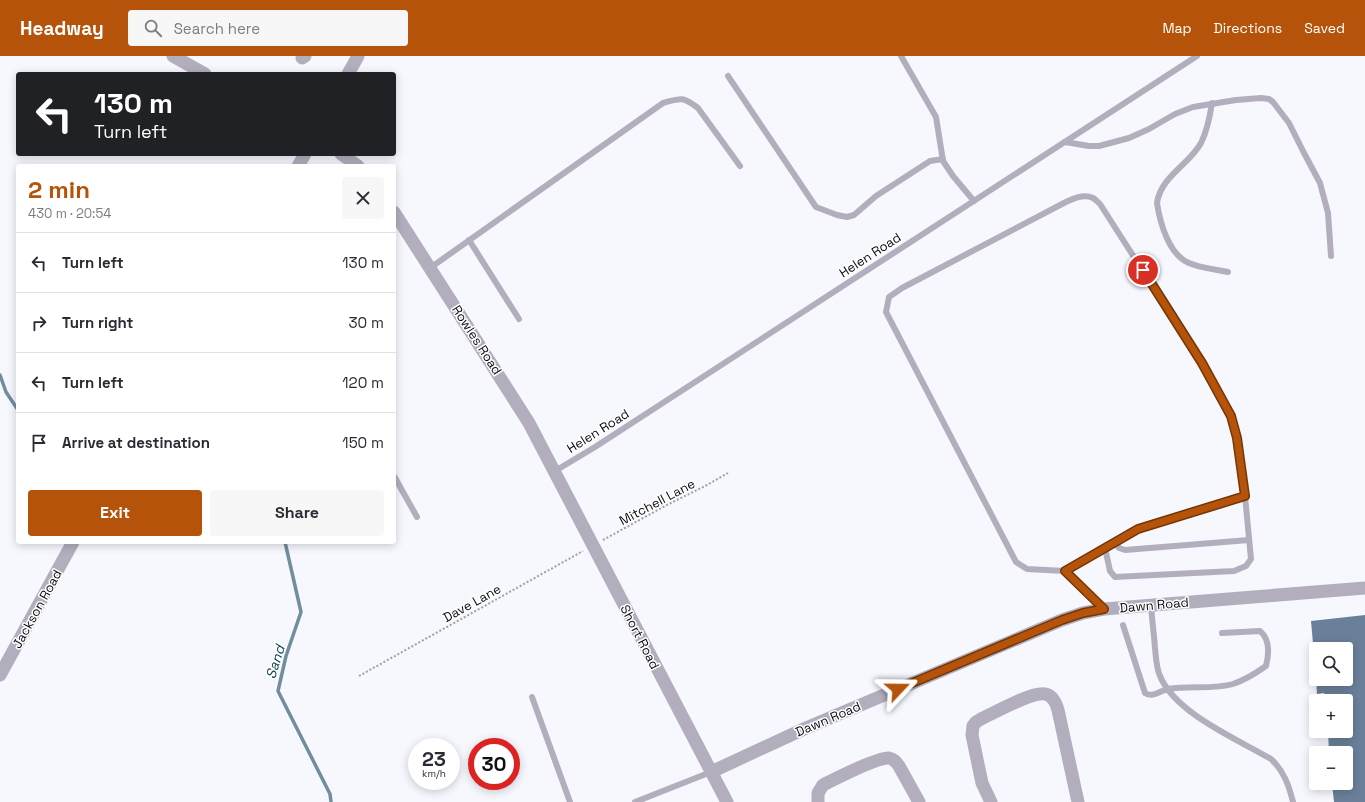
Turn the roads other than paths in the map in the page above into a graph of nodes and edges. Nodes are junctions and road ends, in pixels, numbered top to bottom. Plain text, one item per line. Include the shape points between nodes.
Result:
1 (173, 56) edge
2 (358, 56) edge
3 (901, 56) edge
4 (1197, 56) edge
5 (201, 72) edge
6 (349, 72) edge
7 (728, 76) dead end
8 (1212, 103) junction
9 (1065, 142) junction
10 (344, 156) edge
11 (943, 159) junction
12 (355, 164) edge
13 (740, 166) dead end
14 (974, 201) junction
15 (396, 215) edge
16 (469, 240) junction
17 (1331, 256) dead end
18 (430, 268) junction
19 (1228, 272) dead end
20 (519, 320) dead end
21 (555, 471) junction
22 (396, 480) edge
23 (1245, 496) junction
24 (417, 517) dead end
25 (1249, 540) junction
26 (1115, 542) junction
27 (72, 544) edge
28 (1106, 548) junction
29 (1065, 571) junction
30 (1365, 588) edge
31 (1151, 605) junction
32 (1104, 609) junction
33 (1123, 625) dead end
34 (1222, 633) dead end
35 (0, 675) edge
36 (1167, 689) junction
37 (532, 697) dead end
38 (711, 772) junction
39 (570, 802) edge
40 (635, 802) edge
41 (727, 802) edge
42 (818, 802) edge
43 (919, 802) edge
44 (991, 802) edge
45 (1078, 802) edge
46 (1293, 802) edge

1 - 5 street
2 - 6 street
3 - 11 lane via 936,117
4 - 9 lane, Helen Road
7 - 11 lane via 816,206 837,215 854,215 876,196 930,161
8 - 9 lane via 1175,114 1129,138 1099,146
8 - 17 lane via 1261,98 1269,99 1279,108 1320,183 1328,213
8 - 19 lane via 1201,144 1163,186 1157,203 1167,240 1181,260
9 - 14 lane, Helen Road
10 - 12 street
11 - 14 lane via 953,176
13 - 16 lane via 698,108 680,98 663,103 642,117
14 - 21 lane, Helen Road via 596,447
15 - 18 street, Rowles Road
16 - 18 lane
16 - 20 lane
18 - 21 street, Rowles Road via 522,411
21 - 38 street, Short Road
22 - 24 lane
23 - 25 lane
23 - 26 lane via 1138,529
23 - 29 lane via 1237,438 1231,416 1202,363 1100,204 1092,197 1073,199 902,288 889,297 886,312 1016,562 1027,569
25 - 26 lane via 1125,550 1119,548
25 - 28 lane via 1251,559 1246,566 1234,570 1115,577 1110,571
26 - 28 lane
27 - 35 street, Jackson Road
28 - 29 lane
29 - 32 lane
30 - 31 street, Dawn Road
31 - 32 street, Dawn Road
31 - 36 lane via 1157,664
32 - 38 street, Dawn Road via 1062,620 813,725
33 - 36 lane via 1145,693 1155,694
34 - 36 lane via 1260,631 1265,635 1267,644 1266,666 1228,685
36 - 46 lane via 1188,710 1278,765 1285,776
37 - 39 lane
38 - 40 lane
38 - 41 street, Short Road
42 - 43 street via 818,793 823,785 878,760 890,758 899,766
44 - 45 street via 980,774 972,735 973,726 981,719 1042,694 1050,695 1058,710

